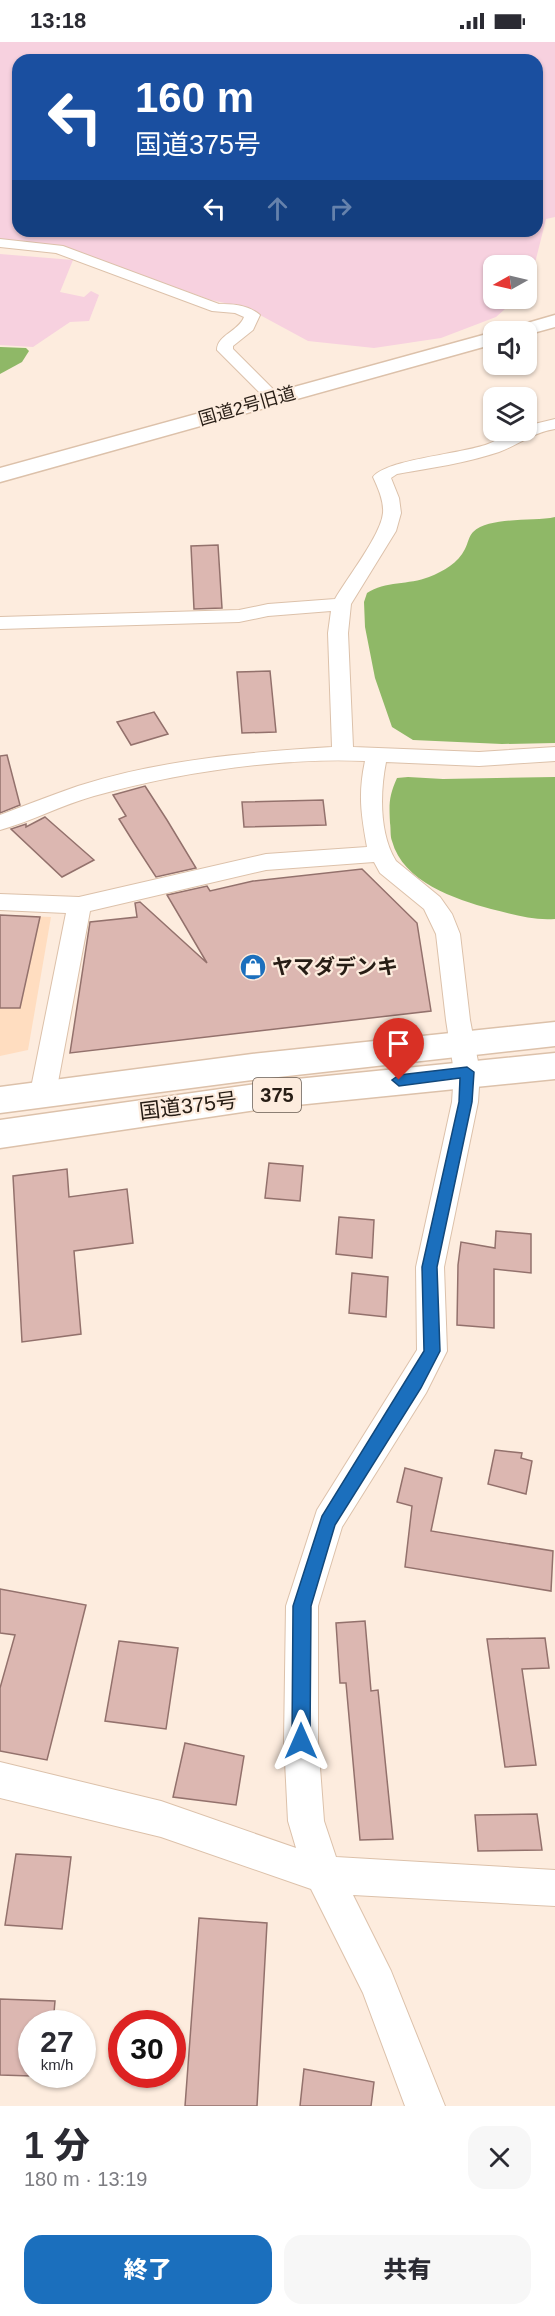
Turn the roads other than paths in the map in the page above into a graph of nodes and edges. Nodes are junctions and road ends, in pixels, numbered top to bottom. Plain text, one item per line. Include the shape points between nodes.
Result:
1 (0, 243) edge
2 (555, 321) edge
3 (537, 326) edge
4 (483, 341) edge
5 (274, 398) junction
6 (555, 424) edge
7 (0, 475) edge
8 (342, 604) junction
9 (0, 623) edge
10 (343, 753) junction
11 (555, 754) edge
12 (377, 755) junction
13 (0, 822) edge
14 (380, 854) junction
15 (0, 902) edge
16 (79, 905) junction
17 (555, 1034) edge
18 (464, 1058) junction
19 (555, 1066) edge
20 (42, 1094) junction
21 (0, 1100) edge
22 (0, 1134) edge
23 (0, 1780) edge
24 (323, 1875) junction
25 (555, 1888) edge
26 (425, 2106) edge

1 - 5 street via 58,249 217,308 252,315 248,327 225,344 225,350
2 - 3 main road
4 - 5 main road, 国道2号旧道
5 - 7 main road, 国道2号旧道
6 - 8 street via 539,426 494,448 392,470 382,477 392,513 387,531
8 - 9 street via 239,616
8 - 10 street via 338,633
10 - 12 street
10 - 13 street via 272,757 158,773 86,791
11 - 12 street via 479,759
12 - 14 street via 370,787
14 - 16 street via 267,862
14 - 18 street via 388,867 440,914 448,934
15 - 16 street
16 - 20 street
17 - 18 main road, 国道375号 / 375
18 - 19 main road, 国道375号 / 375
18 - 20 main road, 国道375号 / 375
18 - 22 main road, 国道375号 / 375
18 - 24 street via 465,1102 430,1267 432,1351 328,1521 302,1606 301,1741 306,1821
20 - 21 main road, 国道375号 / 375
23 - 24 street via 161,1819
24 - 25 street
24 - 26 street via 378,1984

